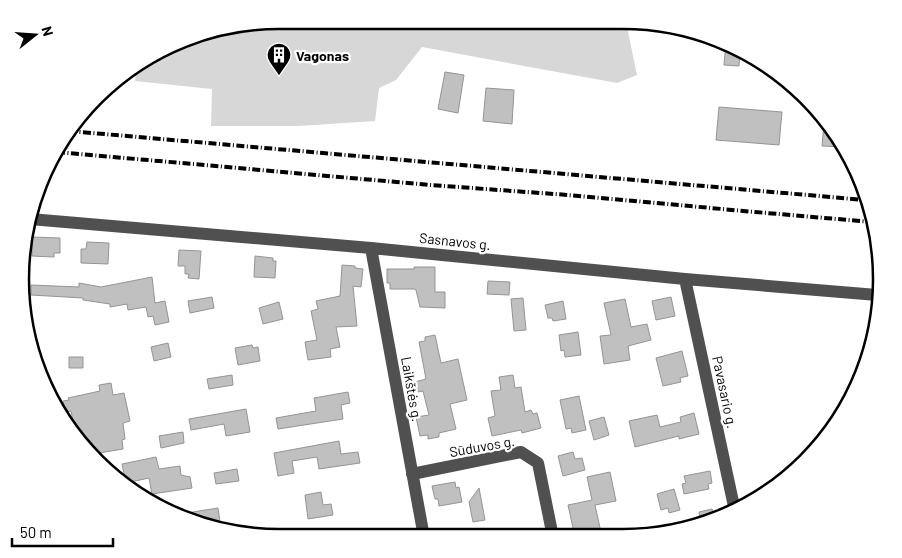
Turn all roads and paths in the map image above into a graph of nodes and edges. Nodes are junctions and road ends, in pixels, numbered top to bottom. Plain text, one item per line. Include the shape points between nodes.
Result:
1 (36, 220) edge
2 (371, 248) junction
3 (685, 279) junction
4 (873, 295) edge
5 (412, 474) junction
6 (733, 503) edge
7 (423, 529) edge
8 (551, 529) edge

1 - 2 street, Sasnavos g.
2 - 3 street, Sasnavos g.
2 - 5 street, Laikštės g.
3 - 4 street, Sasnavos g.
3 - 6 street, Pavasario g.
5 - 7 street, Laikštės g.
5 - 8 street, Sūduvos g. via 521,452 538,463

